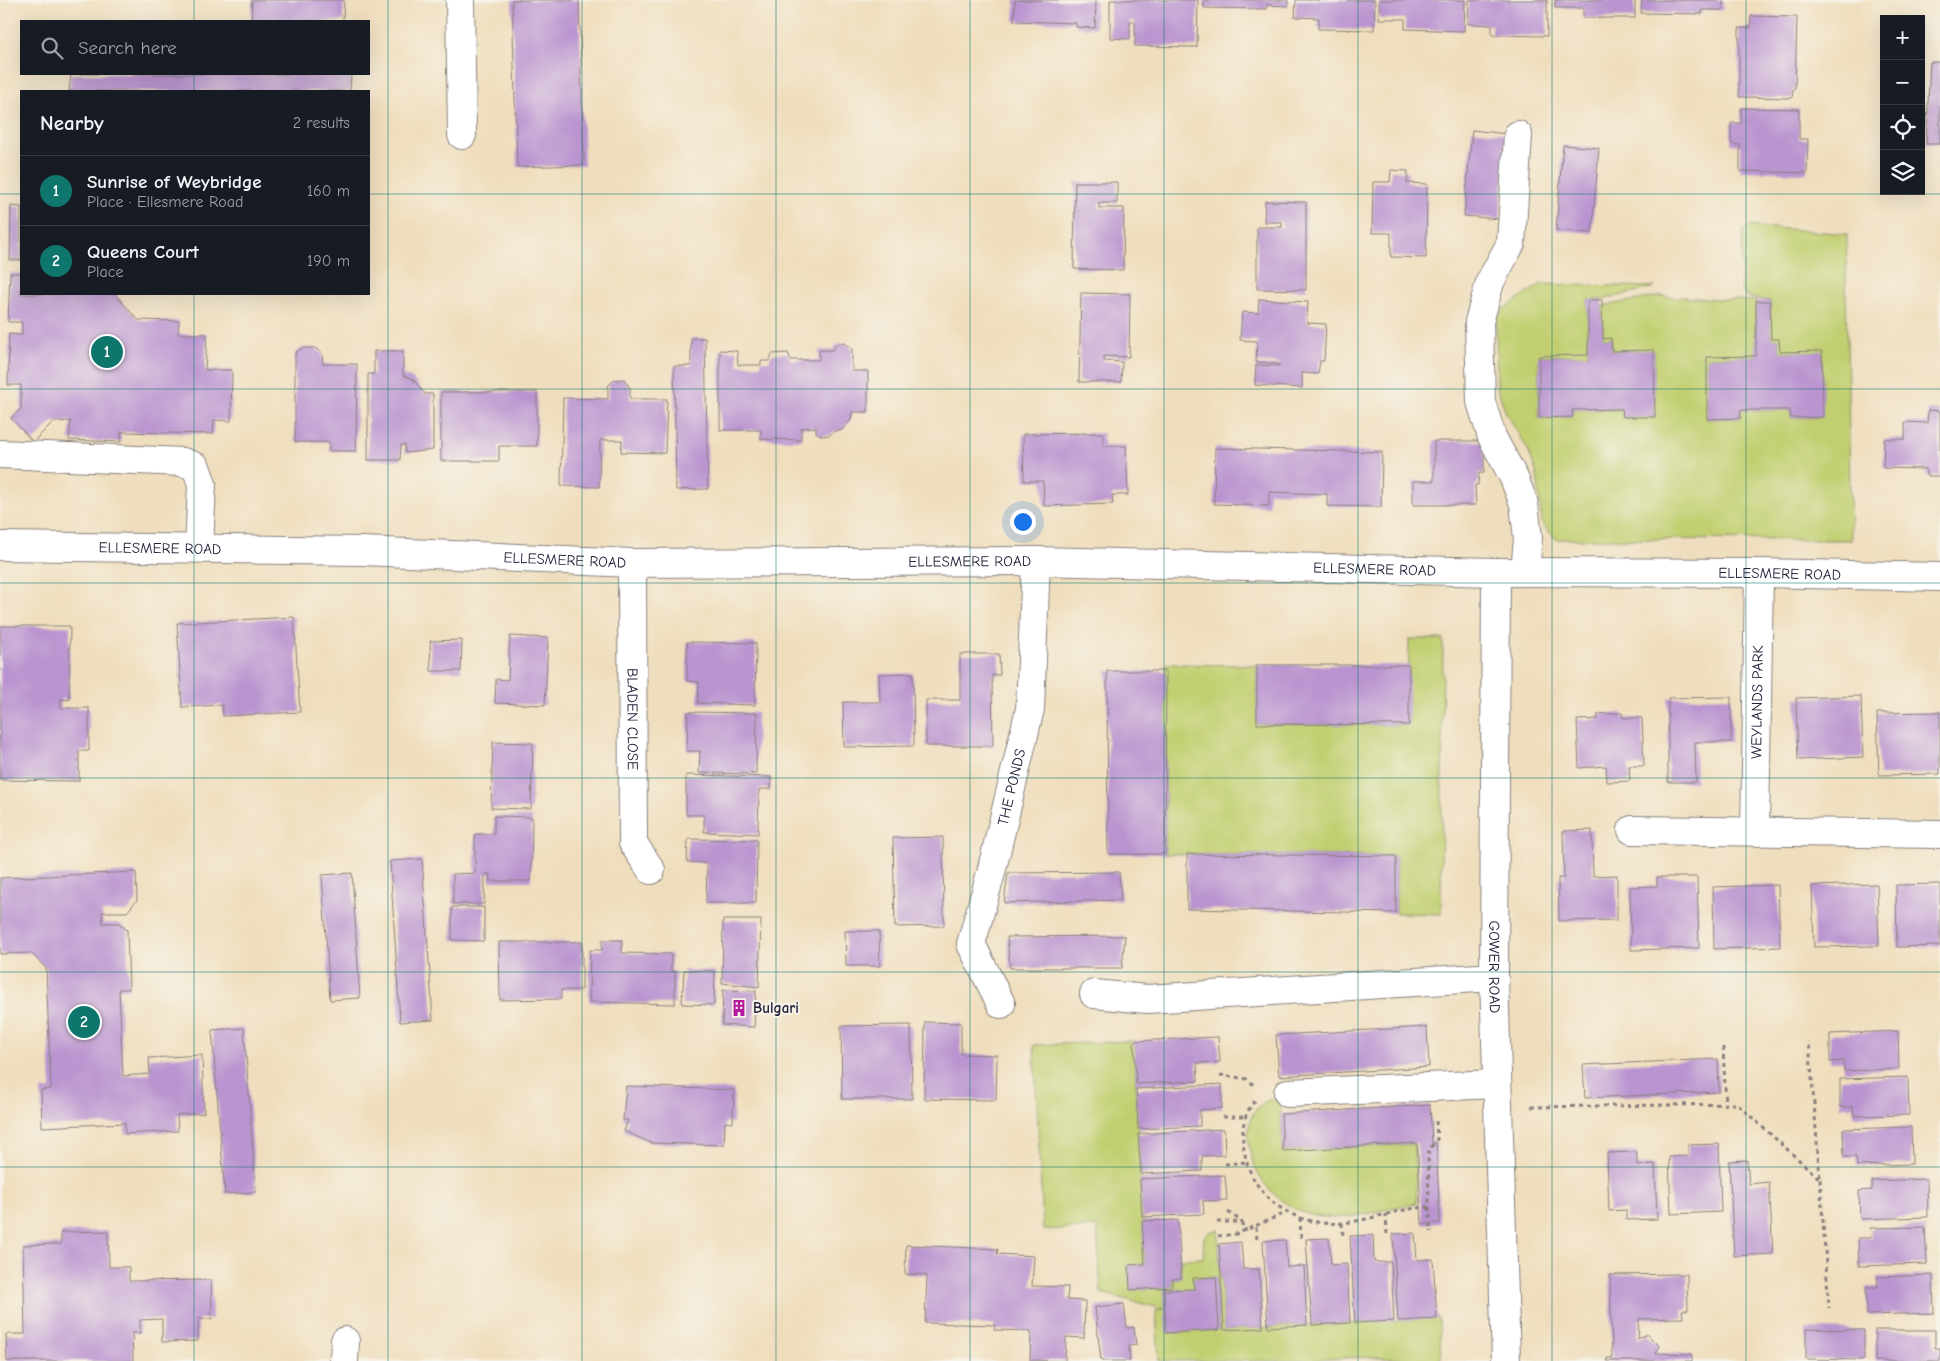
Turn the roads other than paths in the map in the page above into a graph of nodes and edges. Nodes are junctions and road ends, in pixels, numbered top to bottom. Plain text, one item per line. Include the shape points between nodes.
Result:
1 (460, 0) edge
2 (1518, 135) dead end
3 (462, 136) dead end
4 (0, 454) edge
5 (0, 546) edge
6 (199, 548) junction
7 (1036, 561) junction
8 (632, 564) junction
9 (1496, 572) junction
10 (1525, 572) junction
11 (1759, 573) junction
12 (1940, 578) edge
13 (1632, 830) dead end
14 (1756, 832) junction
15 (1940, 834) edge
16 (651, 870) dead end
17 (1494, 977) junction
18 (1094, 994) dead end
19 (1001, 1004) dead end
20 (1288, 1094) road end
21 (1497, 1096) junction
22 (1506, 1361) edge

1 - 3 street
2 - 10 street via 1511,243 1490,282 1479,331 1481,402 1492,437 1524,504 1528,538
4 - 6 street via 183,462 196,467 202,484
5 - 6 street, ELLESMERE ROAD
6 - 8 street, ELLESMERE ROAD via 362,551
7 - 8 street, ELLESMERE ROAD
7 - 9 street, ELLESMERE ROAD
7 - 19 street, THE PONDS via 1030,709 992,873 970,944
8 - 16 street, BLADEN CLOSE via 633,843
9 - 10 street, ELLESMERE ROAD
9 - 17 street, GOWER ROAD
10 - 11 street, ELLESMERE ROAD
11 - 12 street, ELLESMERE ROAD
11 - 14 street, WEYLANDS PARK
13 - 14 street
14 - 15 street
17 - 18 street via 1146,999
17 - 21 street, GOWER ROAD
20 - 21 street via 1435,1086
21 - 22 street, GOWER ROAD

